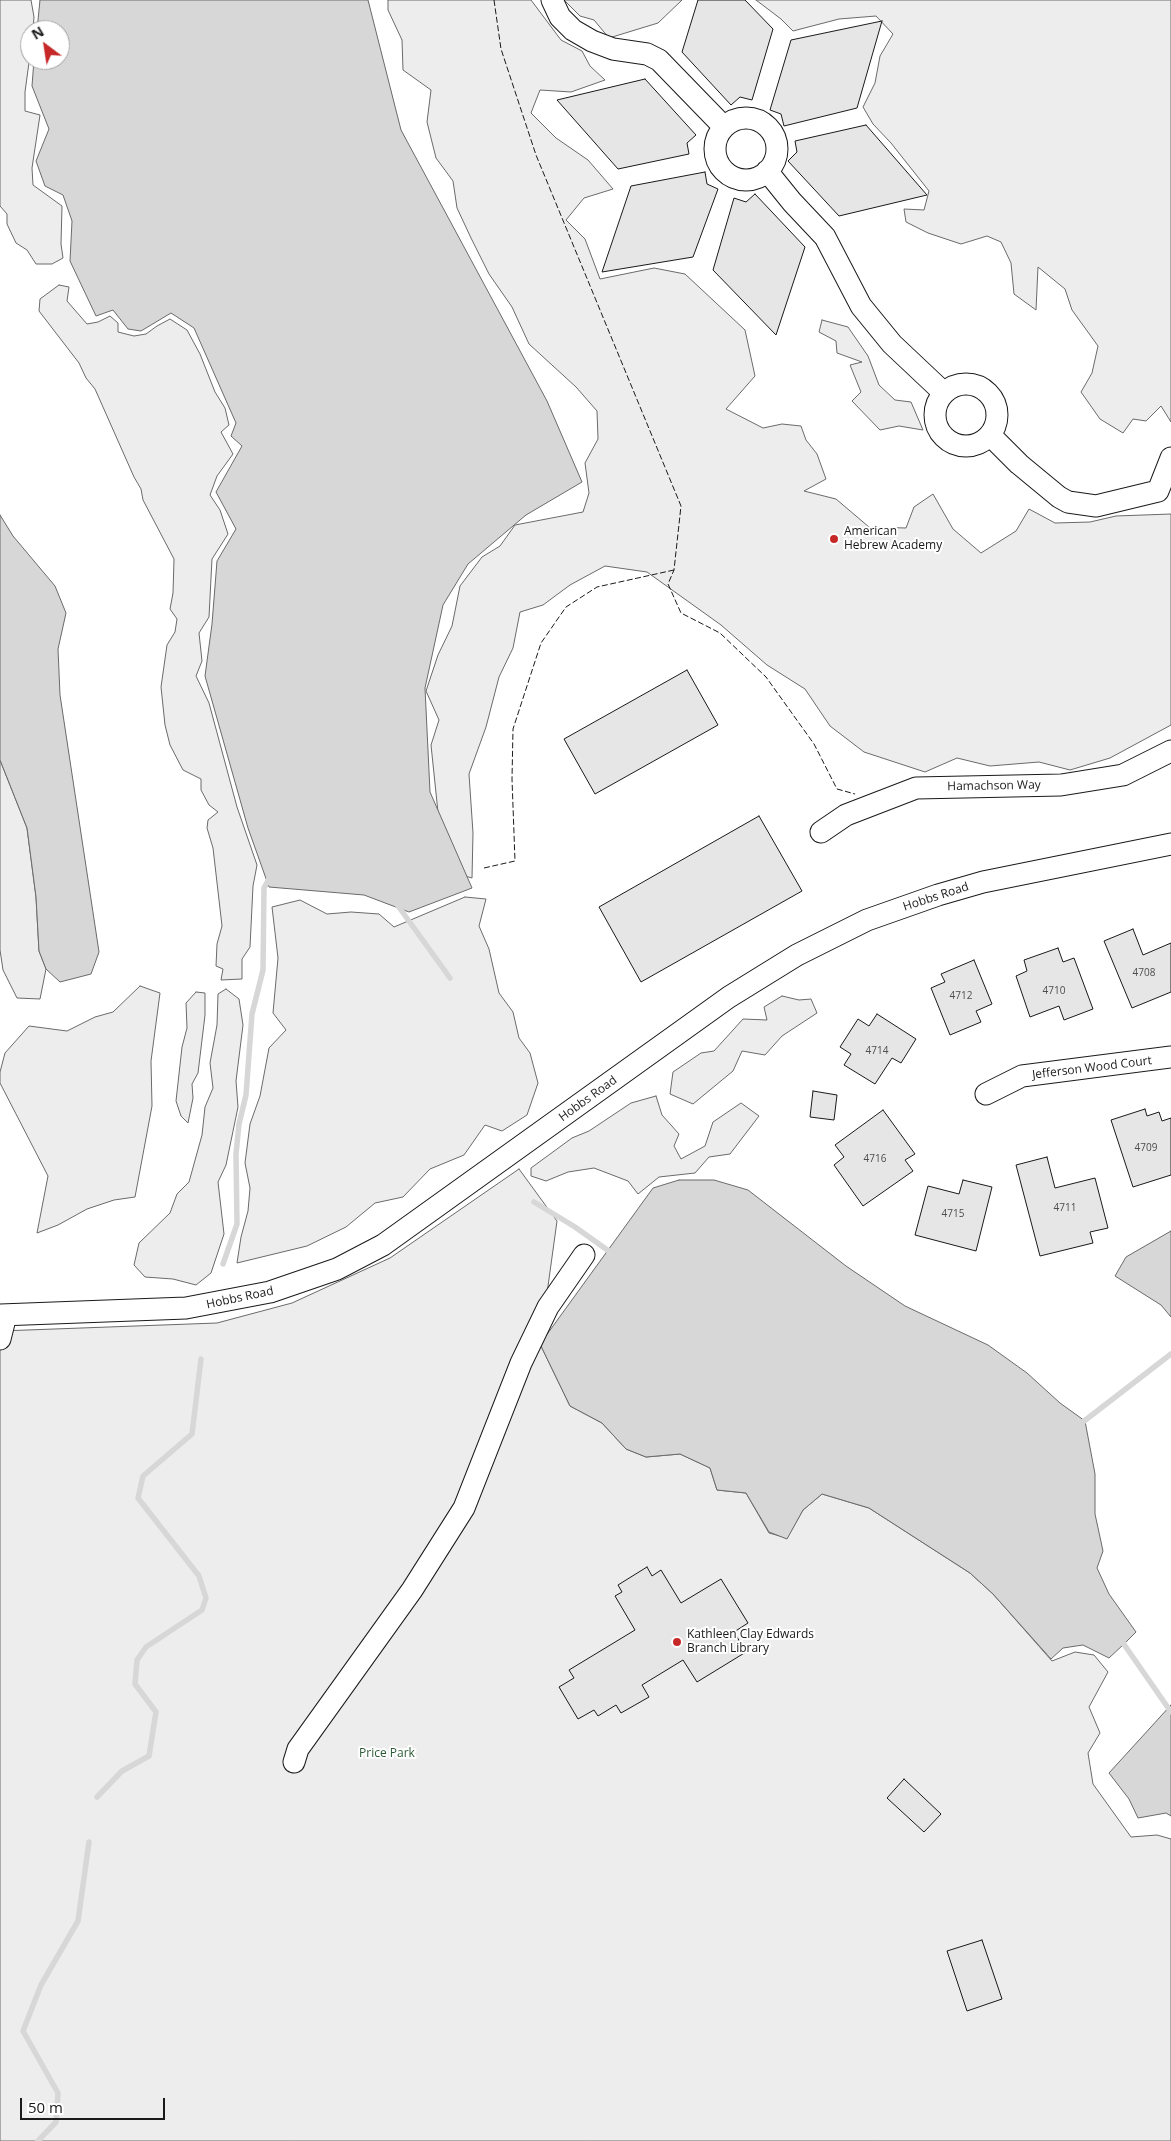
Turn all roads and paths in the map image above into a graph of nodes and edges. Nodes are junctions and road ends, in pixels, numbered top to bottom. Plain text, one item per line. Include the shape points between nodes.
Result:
1 (552, 0) edge
2 (724, 127) junction
3 (768, 172) junction
4 (944, 392) junction
5 (990, 435) junction
6 (1171, 458) edge
7 (1165, 493) edge
8 (1171, 751) edge
9 (821, 832) dead end
10 (1171, 844) edge
11 (1171, 1057) edge
12 (986, 1094) dead end
13 (584, 1255) dead end
14 (3, 1315) edge
15 (0, 1339) edge
16 (294, 1762) dead end

1 - 2 street via 560,17 592,42 647,54 659,60
2 - 3 street via 715,144 715,154 724,171 741,180 760,177
2 - 3 street via 733,121 754,119 768,128 776,141 777,152
3 - 4 street via 825,237 861,306 892,344
4 - 5 street via 962,384 971,384 988,393 997,410 997,420
4 - 5 street via 935,412 936,423 948,440 969,446
5 - 7 street via 1019,464 1068,502 1096,506
6 - 7 street
8 - 9 street, Hamachson Way via 1123,775 1061,785 916,788 853,812
10 - 14 street, Hobbs Road via 983,882 938,895 867,920 797,955 729,997 383,1245 337,1269 270,1292 186,1308
11 - 12 street, Jefferson Wood Court via 1022,1076
13 - 16 street via 548,1307 525,1355 464,1508 412,1590 298,1749
14 - 15 street

